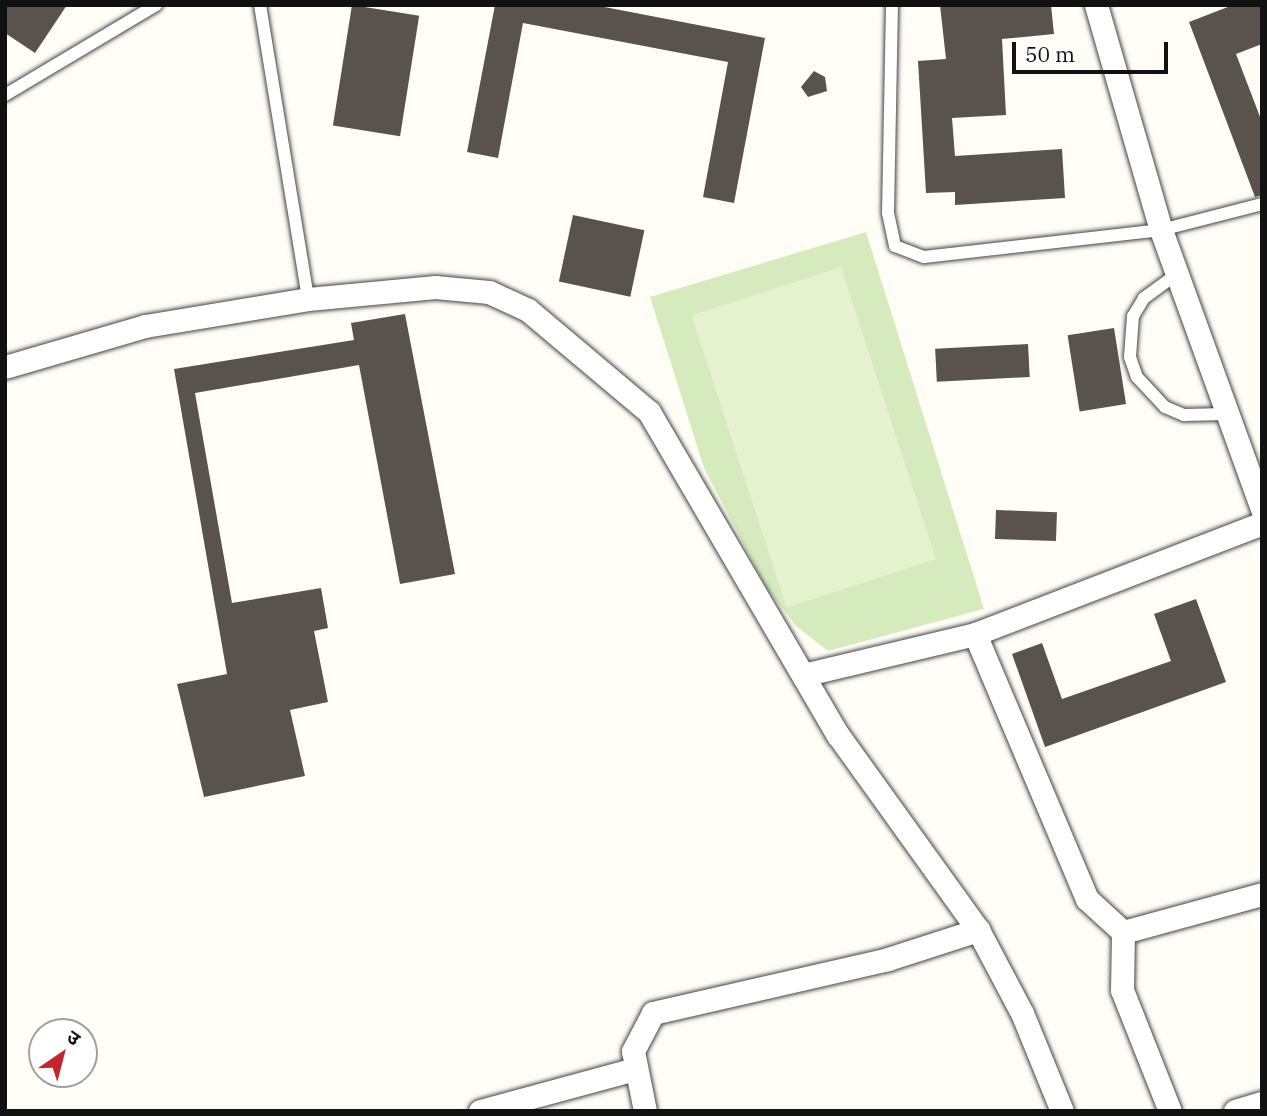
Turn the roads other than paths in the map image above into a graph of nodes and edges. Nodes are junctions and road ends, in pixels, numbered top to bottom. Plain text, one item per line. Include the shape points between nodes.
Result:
1 (156, 5) edge
2 (260, 5) edge
3 (892, 5) edge
4 (1096, 5) edge
5 (5, 95) edge
6 (1262, 204) edge
7 (1161, 230) junction
8 (1177, 274) junction
9 (308, 299) junction
10 (5, 367) edge
11 (1226, 414) junction
12 (1262, 509) edge
13 (1262, 523) edge
14 (975, 634) junction
15 (803, 675) junction
16 (1262, 894) edge
17 (978, 930) junction
18 (1123, 932) junction
19 (635, 1069) junction
20 (1262, 1103) edge
21 (480, 1111) edge
22 (645, 1111) edge
23 (1062, 1111) edge
24 (1170, 1111) edge
25 (1235, 1111) edge

1 - 5 lane
2 - 9 lane
3 - 7 lane via 888,213 895,246 924,257
4 - 7 street
6 - 7 lane
7 - 8 street
8 - 11 street
8 - 11 lane via 1158,283 1133,316 1129,357 1137,377 1165,407 1184,415
9 - 10 street via 145,326
9 - 15 street via 435,287 489,292 528,310 649,412
11 - 12 street
13 - 14 street
14 - 15 street
14 - 18 street via 1087,899
15 - 17 street via 838,735
16 - 18 street
17 - 19 street via 888,959 653,1013 634,1042
17 - 23 street via 1022,1013
18 - 24 street via 1122,990
19 - 21 street
19 - 22 street
20 - 25 street

